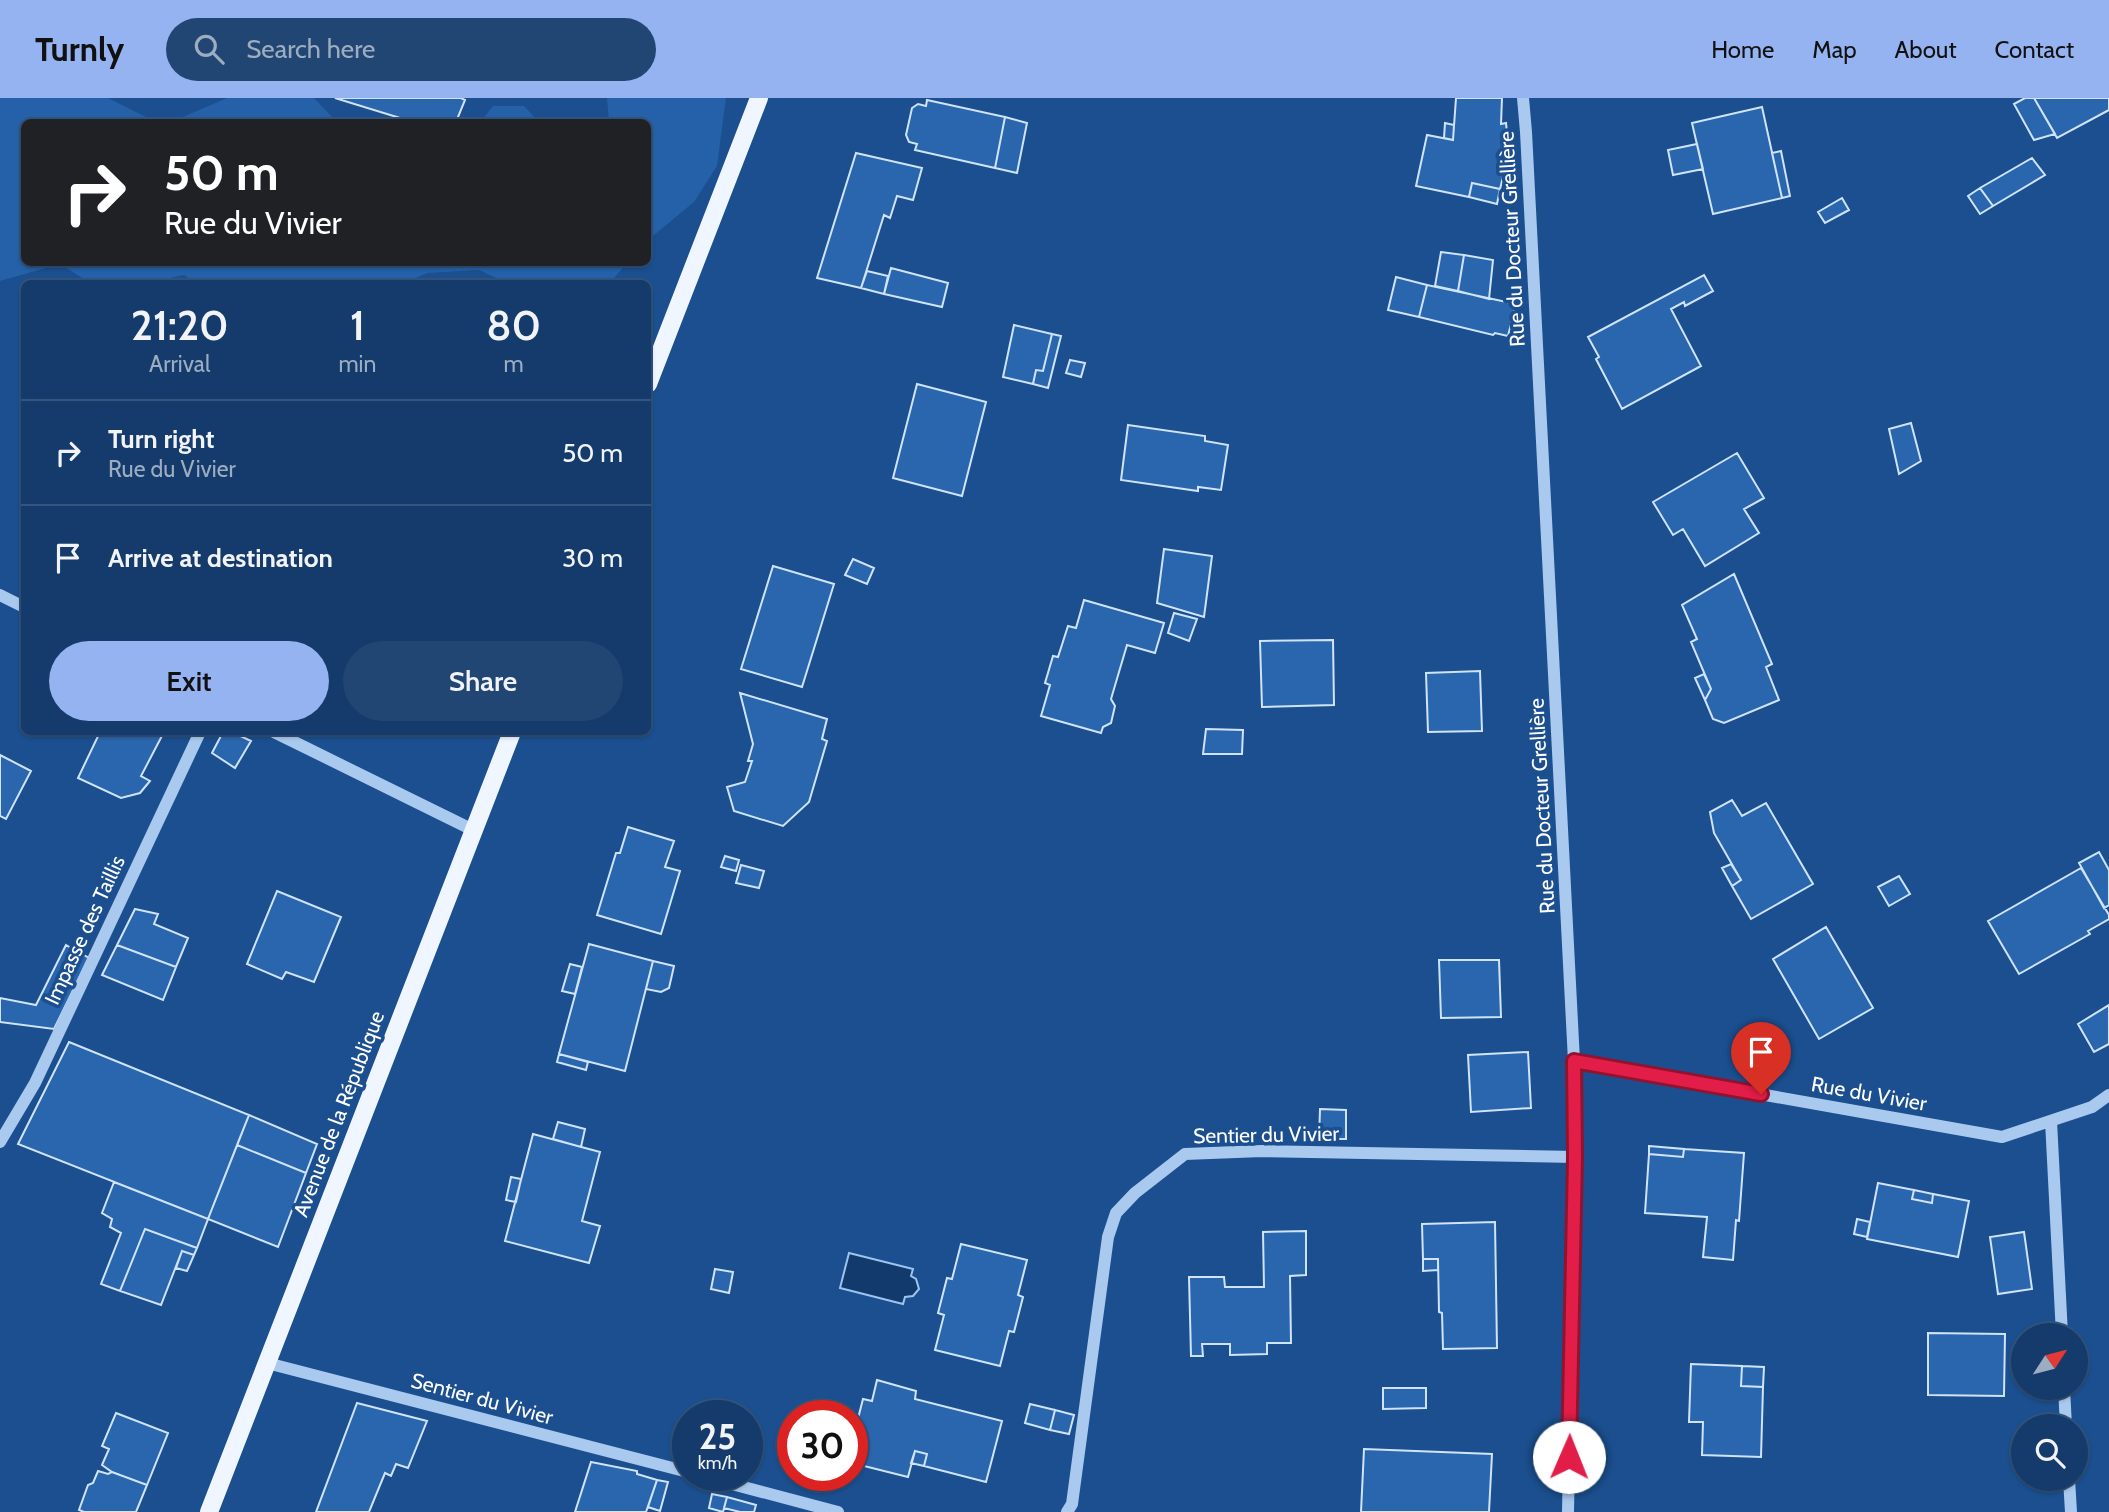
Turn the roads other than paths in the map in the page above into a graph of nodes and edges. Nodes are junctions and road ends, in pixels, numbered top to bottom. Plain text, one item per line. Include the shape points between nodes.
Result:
1 (759, 98) edge
2 (1523, 98) edge
3 (651, 376) edge
4 (0, 595) edge
5 (21, 606) edge
6 (199, 735) edge
7 (280, 735) edge
8 (511, 735) edge
9 (473, 830) junction
10 (1574, 1061) junction
11 (2109, 1096) edge
12 (2051, 1121) junction
13 (0, 1142) edge
14 (1575, 1157) junction
15 (2061, 1323) edge
16 (267, 1363) junction
17 (672, 1468) edge
18 (758, 1491) edge
19 (2070, 1491) edge
20 (209, 1512) edge
21 (838, 1512) edge
22 (1067, 1512) edge
23 (1568, 1512) edge
24 (2071, 1512) edge

1 - 3 main road
2 - 10 street, Rue du Docteur Grellière
4 - 5 street
6 - 13 street, Impasse des Taillis via 34,1083
7 - 9 street
8 - 9 main road, Avenue de la République
9 - 16 main road, Avenue de la République
10 - 12 street, Rue du Vivier via 2002,1137
10 - 14 street, Rue du Docteur Grellière
11 - 12 street, Rue du Vivier
12 - 15 street
14 - 22 street, Sentier du Vivier via 1262,1151 1185,1154 1116,1213 1108,1237 1072,1504
14 - 23 street, Rue du Docteur Grellière
16 - 17 street, Sentier du Vivier
16 - 20 main road, Avenue de la République
18 - 21 street
19 - 24 street

